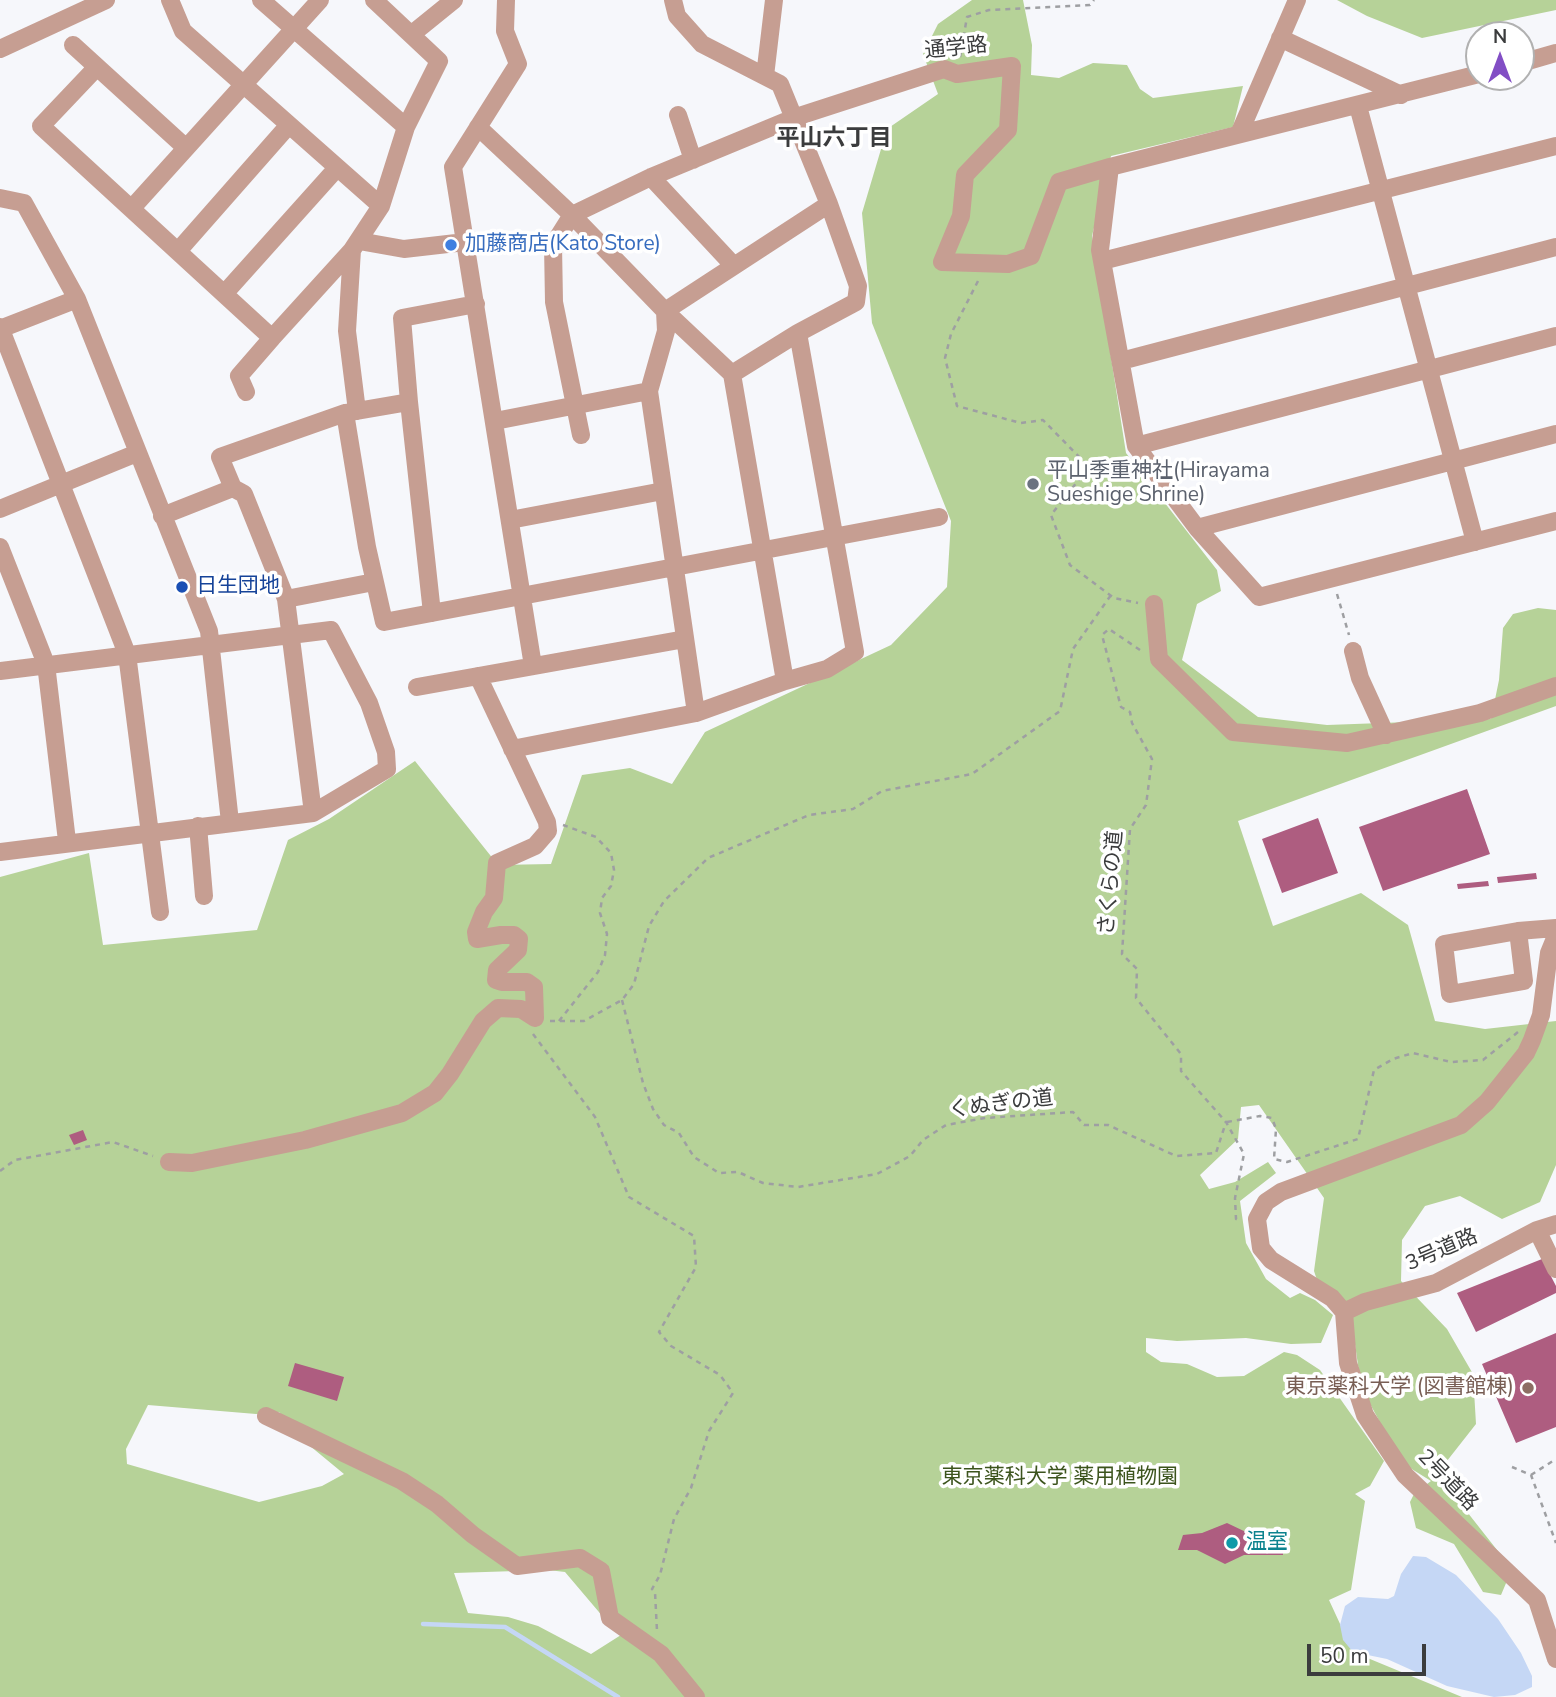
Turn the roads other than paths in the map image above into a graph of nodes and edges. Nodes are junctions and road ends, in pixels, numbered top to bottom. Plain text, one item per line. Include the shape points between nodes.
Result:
1 (106, 0) edge
2 (170, 0) edge
3 (261, 0) edge
4 (320, 0) edge
5 (374, 0) edge
6 (454, 0) edge
7 (506, 0) edge
8 (673, 0) edge
9 (774, 0) edge
10 (1297, 0) edge
11 (294, 28) junction
12 (412, 34) junction
13 (1280, 38) junction
14 (73, 45) dead end
15 (0, 49) edge
16 (1556, 54) edge
17 (1535, 59) edge
18 (97, 67) junction
19 (765, 76) junction
20 (1465, 78) edge
21 (241, 85) junction
22 (1401, 95) junction
23 (1358, 107) junction
24 (678, 115) dead end
25 (796, 117) junction
26 (288, 126) junction
27 (406, 127) junction
28 (478, 127) junction
29 (1239, 134) junction
30 (1556, 146) edge
31 (185, 147) junction
32 (693, 160) junction
33 (1110, 167) junction
34 (337, 168) junction
35 (651, 177) junction
36 (1380, 190) junction
37 (0, 198) edge
38 (829, 204) junction
39 (381, 206) junction
40 (132, 208) junction
41 (572, 215) junction
42 (465, 242) junction
43 (356, 245) junction
44 (1556, 247) edge
45 (178, 251) junction
46 (1102, 261) junction
47 (734, 265) junction
48 (1406, 286) junction
49 (224, 294) junction
50 (77, 299) junction
51 (476, 304) junction
52 (665, 310) junction
53 (0, 328) edge
54 (798, 332) junction
55 (1556, 336) edge
56 (272, 338) junction
57 (1121, 361) junction
58 (1428, 370) junction
59 (732, 373) junction
60 (649, 391) junction
61 (246, 392) dead end
62 (409, 402) junction
63 (575, 405) junction
64 (351, 412) junction
65 (495, 421) junction
66 (1556, 434) edge
67 (581, 435) dead end
68 (1136, 446) junction
69 (137, 453) junction
70 (1453, 461) junction
71 (62, 484) junction
72 (233, 488) junction
73 (663, 491) junction
74 (0, 509) edge
75 (162, 516) junction
76 (939, 517) dead end
77 (510, 520) junction
78 (1556, 521) edge
79 (1197, 528) junction
80 (834, 537) junction
81 (1475, 542) junction
82 (0, 547) edge
83 (764, 550) junction
84 (675, 567) junction
85 (374, 582) junction
86 (522, 596) junction
87 (286, 599) junction
88 (1154, 604) road end
89 (432, 613) junction
90 (291, 636) junction
91 (685, 639) junction
92 (210, 644) junction
93 (1353, 651) road end
94 (127, 653) junction
95 (46, 664) junction
96 (533, 666) junction
97 (0, 671) edge
98 (478, 676) junction
99 (785, 681) junction
100 (417, 687) dead end
101 (1556, 687) edge
102 (696, 713) junction
103 (1386, 735) junction
104 (512, 749) junction
105 (313, 813) junction
106 (230, 822) junction
107 (198, 826) junction
108 (150, 832) junction
109 (67, 841) junction
110 (0, 852) edge
111 (204, 896) dead end
112 (160, 912) dead end
113 (1556, 928) edge
114 (1518, 931) junction
115 (1556, 936) edge
116 (169, 1162) road end
117 (1556, 1224) edge
118 (1537, 1230) junction
119 (1556, 1269) edge
120 (1344, 1312) junction
121 (266, 1416) dead end
122 (1556, 1659) edge
123 (696, 1697) edge

1 - 15 street
2 - 21 street via 183,31
3 - 11 street
4 - 11 street
5 - 12 street
6 - 12 street
7 - 28 street via 505,31 518,64
8 - 19 street via 677,16 702,44
9 - 19 street
10 - 13 street
11 - 21 street
11 - 27 street
12 - 27 street via 439,61
13 - 22 street
13 - 29 street
14 - 18 street
16 - 17 street
18 - 31 street
18 - 40 street via 41,126
19 - 25 street via 780,84
20 - 22 street
21 - 26 street
21 - 31 street
22 - 23 street
23 - 29 street
23 - 36 street
24 - 32 street
25 - 32 street, 通学路
25 - 33 street, 通学路 via 944,69 957,74 1012,66 1007,130 965,174 961,216 942,262 1008,264 1031,256 1059,182
25 - 38 street
26 - 34 street
26 - 45 street
27 - 39 street
28 - 41 street
28 - 42 street via 453,167
29 - 33 street
30 - 36 street
31 - 40 street
32 - 35 street, 通学路
33 - 46 street
34 - 39 street
34 - 49 street
35 - 41 street, 通学路
35 - 47 street
36 - 46 street
36 - 48 street
37 - 50 street via 24,203
38 - 47 street
38 - 54 street via 858,286 856,302
39 - 43 street
40 - 45 street
41 - 52 street
41 - 63 street via 553,245 554,302
42 - 43 street via 404,249
42 - 51 street
43 - 56 street
43 - 64 street via 347,331
44 - 48 street
45 - 49 street
46 - 57 street
47 - 52 street
48 - 57 street
48 - 58 street
49 - 56 street
50 - 53 street
50 - 69 street
51 - 62 street via 402,318
51 - 65 street
52 - 59 street
52 - 60 street via 666,331
53 - 71 street
54 - 59 street
54 - 80 street
55 - 58 street
56 - 61 street via 239,376
57 - 68 street
58 - 68 street
58 - 70 street
59 - 83 street
60 - 63 street
60 - 73 street
62 - 64 street
62 - 89 street
63 - 65 street
63 - 67 street
64 - 72 street via 220,457
64 - 85 street
65 - 77 street
66 - 70 street
68 - 79 street
69 - 71 street
69 - 75 street
70 - 79 street
70 - 81 street
71 - 74 street
71 - 94 street
72 - 75 street
72 - 87 street via 244,494
73 - 77 street
73 - 84 street
75 - 92 street via 209,631
76 - 80 street
77 - 86 street
78 - 81 street
79 - 81 street via 1259,597
80 - 83 street
80 - 99 street via 855,652 827,669
82 - 95 street
83 - 84 street
83 - 99 street
84 - 86 street
84 - 91 street
85 - 87 street
85 - 89 street via 384,622
86 - 89 street
86 - 96 street
87 - 90 street
88 - 103 street via 1159,659 1233,732 1347,743
90 - 92 street
90 - 105 street
90 - 105 street via 331,631 369,703 386,752 387,769
91 - 96 street
91 - 102 street
92 - 94 street
92 - 106 street
93 - 103 street
94 - 95 street
94 - 108 street
95 - 97 street
95 - 109 street
96 - 98 street
98 - 100 street
98 - 104 street
99 - 102 street
101 - 103 street via 1480,713
102 - 104 street
104 - 116 street via 547,822 545,837 497,863 494,898 476,932 477,939 514,934 519,939 518,950 497,970 496,979 534,987 535,1018 522,1009 498,1008 483,1021 435,1093 402,1113 294,1142 192,1163
105 - 106 street
106 - 107 street
107 - 108 street
107 - 111 street
108 - 109 street
108 - 112 street
109 - 110 street
113 - 114 street
114 - 114 street via 1444,944 1450,994 1524,981
115 - 120 street via 1549,953 1541,1015 1526,1053 1487,1102 1461,1125 1281,1192 1266,1202 1257,1219 1261,1248 1332,1298
117 - 118 street, 3号道路
118 - 119 street
118 - 120 street, 3号道路 via 1436,1283
120 - 122 street, 2号道路 via 1348,1363 1366,1415 1405,1475 1537,1600
121 - 123 street via 402,1481 517,1566 580,1558 601,1571 610,1618 661,1654

